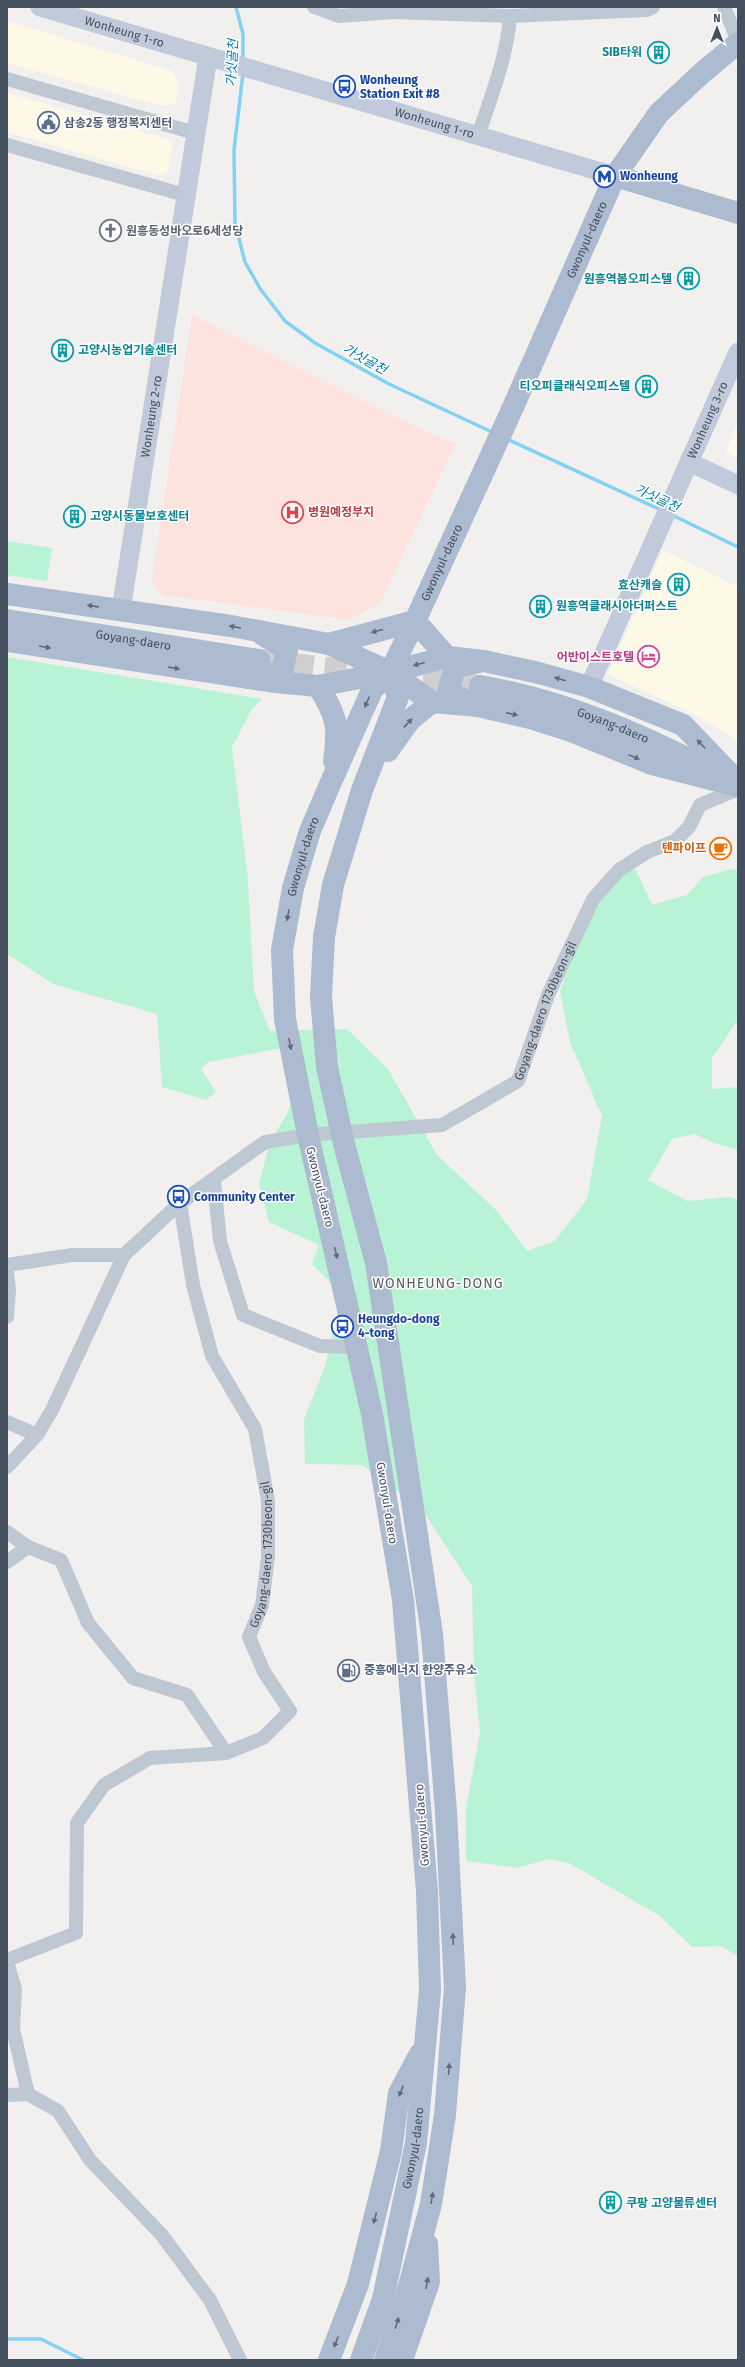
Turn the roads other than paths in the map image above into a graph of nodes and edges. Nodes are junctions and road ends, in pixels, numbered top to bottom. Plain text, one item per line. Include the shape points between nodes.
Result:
1 (40, 7) edge
2 (314, 7) edge
3 (653, 7) edge
4 (724, 7) edge
5 (510, 16) junction
6 (738, 42) edge
7 (208, 57) junction
8 (7, 79) edge
9 (195, 133) junction
10 (478, 136) junction
11 (7, 145) edge
12 (615, 176) junction
13 (185, 195) junction
14 (738, 213) edge
15 (738, 353) edge
16 (689, 462) junction
17 (738, 486) edge
18 (7, 594) edge
19 (121, 610) junction
20 (7, 620) edge
21 (415, 620) junction
22 (258, 631) junction
23 (7, 641) edge
24 (329, 644) junction
25 (447, 656) junction
26 (484, 661) junction
27 (254, 669) junction
28 (390, 672) junction
29 (318, 686) junction
30 (588, 687) junction
31 (479, 696) junction
32 (432, 702) junction
33 (331, 782) junction
34 (738, 784) edge
35 (738, 789) edge
36 (362, 790) junction
37 (341, 1133) junction
38 (308, 1135) junction
39 (214, 1181) junction
40 (180, 1203) junction
41 (124, 1255) junction
42 (7, 1265) edge
43 (7, 1273) edge
44 (7, 1317) edge
45 (358, 1347) junction
46 (7, 1422) edge
47 (37, 1435) junction
48 (7, 1467) edge
49 (7, 1532) edge
50 (28, 1547) junction
51 (7, 1562) edge
52 (226, 1753) junction
53 (7, 1961) edge
54 (425, 2044) junction
55 (28, 2094) junction
56 (7, 2095) edge
57 (426, 2223) junction
58 (240, 2360) edge
59 (329, 2360) edge
60 (361, 2360) edge
61 (385, 2360) edge
62 (402, 2360) edge

1 - 7 street, Wonheung 1-ro
2 - 5 street via 339,16 394,12
3 - 5 street via 647,10
4 - 6 street
5 - 10 street via 508,39 501,67
6 - 12 main road, Gwonyul-daero via 659,114
7 - 9 street, Wonheung 2-ro
7 - 10 street, Wonheung 1-ro
8 - 9 street
9 - 13 street, Wonheung 2-ro
10 - 12 street, Wonheung 1-ro
11 - 13 street
12 - 14 main road
12 - 21 main road, Gwonyul-daero via 493,453
13 - 19 street, Wonheung 2-ro
15 - 16 street, Wonheung 3-ro
16 - 17 street
16 - 30 street, Wonheung 3-ro
19 -> 18 main road
22 -> 19 main road
20 - 27 main road, Goyang-daero
21 -> 24 main road
21 - 25 main road
21 - 28 main road, Gwonyul-daero
22 - 24 main road
22 - 27 main road via 286,650 282,671
23 -> 27 main road
24 - 28 main road
25 - 26 main road
25 -> 28 main road
30 -> 26 main road
26 - 31 main road via 454,667 448,692
27 - 29 main road
28 - 29 main road
28 - 32 main road
28 -> 33 main road, Gwonyul-daero via 372,690
28 - 36 main road, Gwonyul-daero via 398,697
29 - 33 main road via 336,717 337,740
34 -> 30 main road via 683,725
31 - 32 main road
31 - 34 main road via 652,764
36 -> 32 main road via 398,734
33 -> 38 main road, Gwonyul-daero via 310,831 293,888 282,950 285,1019
35 - 37 street, Goyang-daero 1730beon-gil via 700,805 689,827 675,841 647,852 619,870 593,899 548,995 518,1081 442,1125
36 - 37 main road, Gwonyul-daero via 333,885 324,937 321,997 327,1067
37 - 38 street, Goyang-daero 1730beon-gil
57 -> 37 main road, Gwonyul-daero via 445,2114 455,1987 446,1812 432,1634 376,1263
38 - 39 street, Goyang-daero 1730beon-gil via 264,1142
38 -> 45 main road, Gwonyul-daero
39 - 40 street, Goyang-daero 1730beon-gil
39 - 45 street via 220,1241 243,1315 320,1346
40 - 41 street, Goyang-daero 1730beon-gil
40 - 52 street, Goyang-daero 1730beon-gil via 193,1286 212,1356 255,1429 268,1501 268,1557 262,1605 248,1637 264,1672 290,1711 263,1738
41 - 42 street via 72,1255
41 - 47 street, Goyang-daero 1730beon-gil via 52,1410
43 - 44 street
45 - 54 main road, Gwonyul-daero via 372,1414 403,1600 427,1891 430,1990
46 - 47 street
47 - 48 street, Goyang-daero 1730beon-gil
49 - 50 street
50 - 51 street
50 - 52 street via 61,1560 88,1623 133,1678 187,1695
52 - 53 street, Goyang-daero 1730beon-gil via 150,1758 104,1785 77,1823 76,1933
53 - 55 street, Goyang-daero 1730beon-gil via 15,1989 13,2029
54 -> 59 main road via 399,2093 391,2150 358,2284
54 - 60 main road, Gwonyul-daero via 416,2143 404,2204 383,2299
55 - 56 street
55 - 58 street via 58,2111 90,2160 161,2234 210,2300
61 -> 57 main road, Gwonyul-daero
62 -> 57 main road via 429,2282

